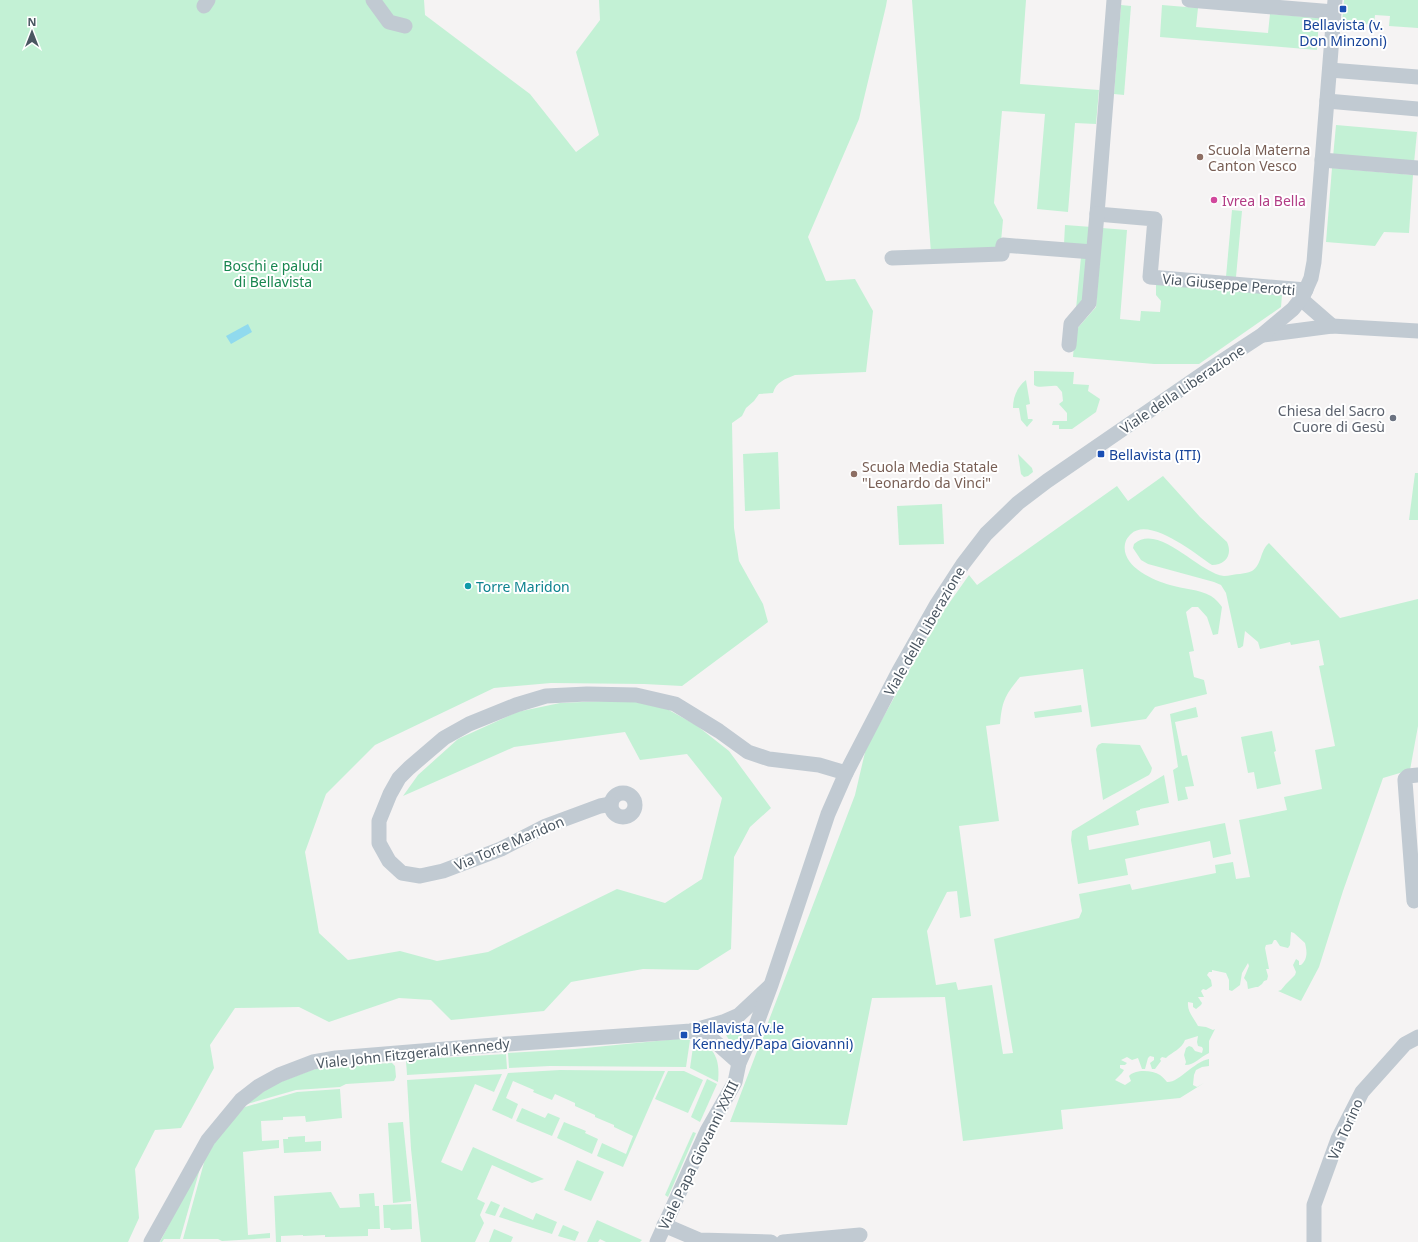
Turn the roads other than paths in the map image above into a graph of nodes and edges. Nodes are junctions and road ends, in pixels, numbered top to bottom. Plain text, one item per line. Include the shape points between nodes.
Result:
1 (373, 0) edge
2 (1114, 0) edge
3 (1189, 0) edge
4 (1335, 6) edge
5 (405, 26) dead end
6 (1330, 70) junction
7 (1418, 77) edge
8 (1327, 101) junction
9 (1418, 109) edge
10 (1322, 160) junction
11 (1418, 168) edge
12 (1097, 214) junction
13 (1093, 252) junction
14 (892, 258) dead end
15 (1303, 294) junction
16 (1332, 326) junction
17 (1418, 331) edge
18 (1262, 335) junction
19 (1069, 345) dead end
20 (846, 773) junction
21 (1418, 775) edge
22 (611, 804) dead end
23 (1414, 901) dead end
24 (788, 933) joint
25 (771, 985) junction
26 (691, 1031) junction
27 (1418, 1037) edge
28 (739, 1063) junction
29 (664, 1225) junction
30 (860, 1235) dead end
31 (151, 1242) edge
32 (657, 1242) edge
33 (771, 1242) edge
34 (783, 1242) edge
35 (1314, 1242) edge

1 - 5 street via 389,22
2 - 12 street
3 - 4 street
4 - 6 street, Viale della Liberazione
6 - 7 street
6 - 8 street, Viale della Liberazione
8 - 9 street
8 - 10 street, Viale della Liberazione
10 - 11 street
10 - 15 street, Viale della Liberazione via 1314,262 1311,278
12 - 13 street
12 - 15 street, Via Giuseppe Perotti via 1155,219 1150,277
13 - 14 street via 1003,245 1002,254
13 - 19 street via 1089,303 1071,324
15 - 16 street
15 - 18 street, Viale della Liberazione via 1293,309
16 - 17 street
16 - 18 street
18 - 20 street, Viale della Liberazione via 1047,481 1011,509 986,534 937,604
20 - 22 street, Via Torre Maridon via 819,765 769,759 748,752 676,704 636,695 546,696 469,724 444,738 409,768 399,778 379,821 379,843 389,861 402,873 420,876 443,871 501,849 546,826
20 - 24 street, Viale della Liberazione via 828,814
21 - 23 street via 1405,779
24 - 25 street, Viale Papa Giovanni XXIII
25 - 26 street, Viale John Fitzgerald Kennedy via 739,1015
25 - 28 street, Viale Papa Giovanni XXIII
26 - 28 street, Viale John Fitzgerald Kennedy via 712,1039
26 - 31 street, Viale John Fitzgerald Kennedy via 336,1058 313,1062 279,1075 241,1100 208,1140
27 - 35 street, Via Torino via 1405,1044 1362,1092 1338,1140 1314,1205
28 - 29 street, Viale Papa Giovanni XXIII via 732,1089 707,1131
29 - 32 street, Viale Papa Giovanni XXIII
29 - 33 street via 699,1240
30 - 34 street

